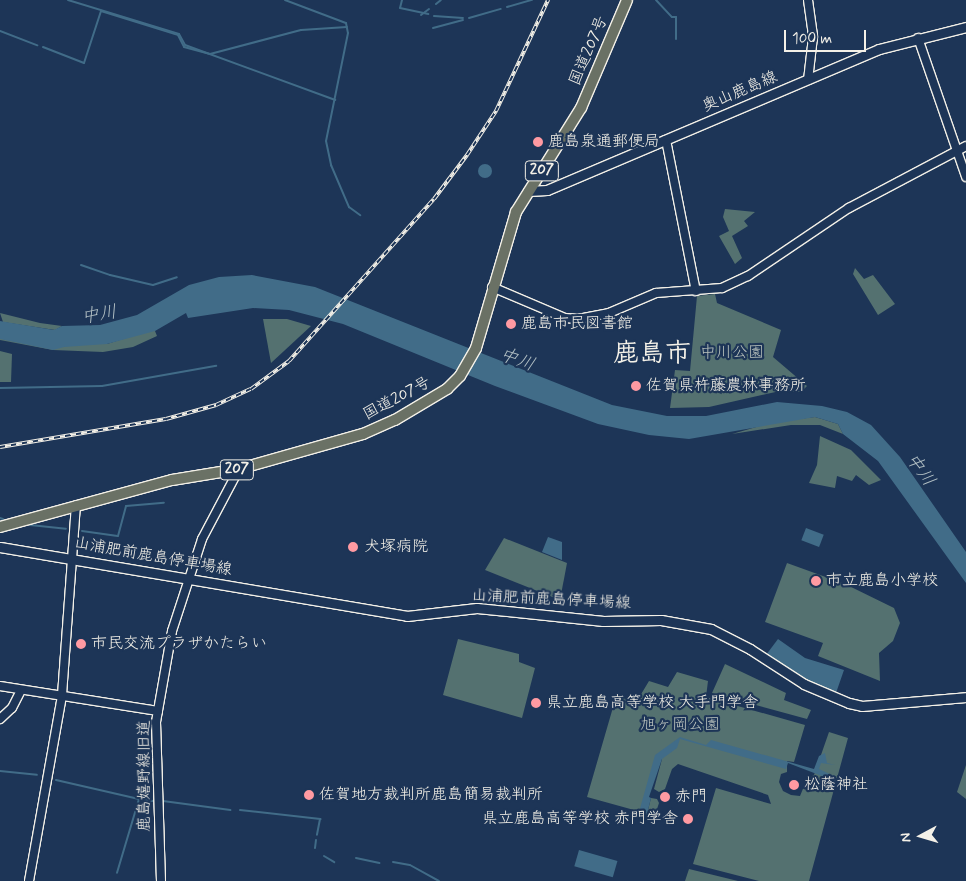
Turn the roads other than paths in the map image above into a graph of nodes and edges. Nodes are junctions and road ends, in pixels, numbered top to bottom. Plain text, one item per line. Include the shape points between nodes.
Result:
1 (627, 0) edge
2 (808, 0) edge
3 (966, 27) edge
4 (918, 38) junction
5 (808, 80) junction
6 (666, 140) junction
7 (966, 146) edge
8 (957, 150) junction
9 (966, 177) edge
10 (528, 191) junction
11 (492, 287) junction
12 (696, 291) junction
13 (239, 470) junction
14 (76, 506) junction
15 (0, 527) edge
16 (0, 547) edge
17 (72, 557) junction
18 (188, 579) junction
19 (0, 686) edge
20 (21, 690) junction
21 (62, 696) junction
22 (966, 697) edge
23 (158, 711) junction
24 (0, 719) edge
25 (28, 881) edge
26 (161, 881) edge

1 - 10 highway, 国道207号 / 207 via 581,108
2 - 5 street via 813,38
3 - 4 main road, 奥山鹿島線
4 - 5 main road, 奥山鹿島線 via 879,49
4 - 8 street
5 - 6 main road, 奥山鹿島線
6 - 10 main road, 奥山鹿島線 via 547,190
6 - 12 street
7 - 8 street
8 - 9 street
8 - 12 street via 842,212 732,285
10 - 11 highway, 国道207号 / 207 via 510,226
11 - 12 street via 565,318 578,319 609,313 656,293
11 - 13 highway, 国道207号 / 207 via 476,348 460,376 440,394 363,434
13 - 14 highway, 国道207号 / 207 via 172,480
13 - 18 street via 212,518
14 - 15 highway, 国道207号 / 207
14 - 17 street
16 - 17 main road, 山浦肥前鹿島停車場線
17 - 18 main road, 山浦肥前鹿島停車場線
17 - 21 street
18 - 22 main road, 山浦肥前鹿島停車場線 via 412,616 477,608 604,621 662,620 711,629 804,684 849,703 862,706
18 - 23 street via 172,631
19 - 20 street, 鹿島嬉野線旧道
20 - 21 street, 鹿島嬉野線旧道
20 - 24 street via 12,708
21 - 23 street, 鹿島嬉野線旧道
21 - 25 street
23 - 26 street, 鹿島嬉野線旧道 via 156,746

